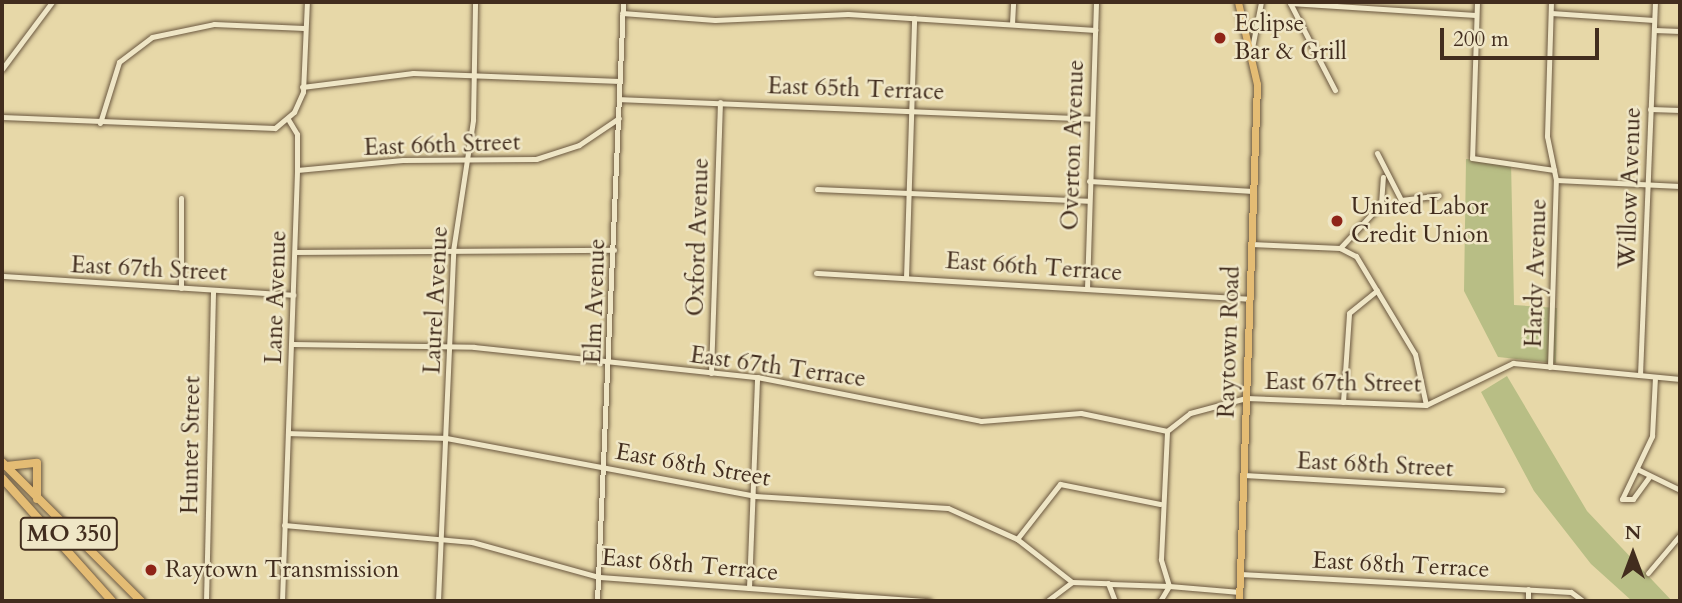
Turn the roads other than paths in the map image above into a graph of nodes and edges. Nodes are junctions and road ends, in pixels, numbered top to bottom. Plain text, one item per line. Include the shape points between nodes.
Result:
1 (52, 2) edge
2 (307, 2) edge
3 (475, 2) edge
4 (623, 2) edge
5 (1013, 2) edge
6 (1096, 2) edge
7 (1238, 2) edge
8 (1261, 2) edge
9 (1477, 2) edge
10 (1551, 2) edge
11 (1655, 2) edge
12 (1290, 3) edge
13 (622, 13) junction
14 (1551, 13) junction
15 (1476, 15) junction
16 (914, 18) junction
17 (1654, 20) junction
18 (1012, 24) junction
19 (304, 28) junction
20 (1095, 30) junction
21 (1654, 30) junction
22 (1680, 32) edge
23 (1252, 48) junction
24 (2, 69) edge
25 (474, 75) junction
26 (620, 81) junction
27 (302, 87) junction
28 (1335, 90) dead end
29 (619, 99) junction
30 (720, 102) junction
31 (911, 108) junction
32 (1650, 109) junction
33 (1680, 110) edge
34 (2, 117) edge
35 (619, 118) junction
36 (288, 119) junction
37 (1091, 119) junction
38 (100, 123) junction
39 (1377, 153) dead end
40 (468, 161) junction
41 (298, 170) junction
42 (1553, 170) junction
43 (1383, 177) dead end
44 (1556, 180) junction
45 (1089, 181) junction
46 (1647, 185) junction
47 (1680, 186) edge
48 (817, 189) dead end
49 (908, 191) junction
50 (1253, 191) junction
51 (1439, 195) dead end
52 (181, 198) dead end
53 (1088, 201) junction
54 (1251, 244) junction
55 (1340, 248) junction
56 (614, 250) junction
57 (295, 251) junction
58 (453, 251) junction
59 (816, 273) dead end
60 (2, 276) edge
61 (906, 278) junction
62 (181, 288) junction
63 (214, 289) junction
64 (1087, 289) junction
65 (1377, 290) junction
66 (293, 295) junction
67 (1250, 299) junction
68 (292, 344) junction
69 (452, 347) junction
70 (610, 363) junction
71 (1550, 367) junction
72 (711, 373) junction
73 (1640, 376) junction
74 (757, 377) junction
75 (1654, 377) junction
76 (1680, 379) edge
77 (1247, 398) junction
78 (1343, 402) junction
79 (1426, 405) junction
80 (1167, 431) junction
81 (288, 433) junction
82 (446, 438) junction
83 (4, 464) edge
84 (607, 469) junction
85 (1637, 469) junction
86 (1244, 475) junction
87 (1649, 477) junction
88 (2, 478) edge
89 (1503, 490) dead end
90 (1680, 490) edge
91 (755, 496) junction
92 (38, 502) junction
93 (1160, 504) junction
94 (284, 525) junction
95 (1680, 535) edge
96 (441, 539) junction
97 (1017, 539) junction
98 (1648, 573) dead end
99 (1240, 574) junction
100 (599, 577) junction
101 (1072, 582) junction
102 (1110, 584) junction
103 (1169, 586) junction
104 (749, 588) junction
105 (1528, 589) junction
106 (1240, 592) junction
107 (1559, 592) junction
108 (112, 601) edge
109 (141, 601) edge
110 (206, 601) edge
111 (282, 601) edge
112 (438, 601) edge
113 (597, 601) edge
114 (929, 601) edge
115 (1047, 601) edge
116 (1115, 601) edge
117 (1160, 601) edge
118 (1239, 601) edge
119 (1528, 601) edge
120 (1564, 601) edge
121 (1583, 601) edge

1 - 24 street
2 - 19 street
3 - 25 street, Laurel Avenue
4 - 13 street, Elm Avenue
5 - 18 street
6 - 20 street, Overton Avenue
7 - 23 main road, Raytown Road
8 - 23 street
9 - 15 street
10 - 14 street, Hardy Avenue
11 - 17 street, Willow Avenue
12 - 15 street
12 - 28 street
13 - 16 street via 715,20 804,12
13 - 26 street, Elm Avenue
14 - 17 street
14 - 42 street, Hardy Avenue via 1547,136
15 - 42 street via 1474,160
16 - 18 street
16 - 31 street
17 - 21 street, Willow Avenue
18 - 20 street
19 - 27 street
19 - 38 street via 214,24 152,37 120,62
20 - 37 street, Overton Avenue
21 - 22 street
21 - 32 street, Willow Avenue
23 - 50 main road, Raytown Road via 1256,84
25 - 26 street
25 - 27 street via 413,73
25 - 40 street, Laurel Avenue
26 - 29 street, Elm Avenue
27 - 36 street
29 - 30 street, East 65th Terrace
29 - 35 street, Elm Avenue
30 - 31 street, East 65th Terrace
30 - 72 street, Oxford Avenue
31 - 37 street, East 65th Terrace
31 - 49 street
32 - 33 street
32 - 46 street, Willow Avenue
34 - 38 street
35 - 40 street, East 66th Street via 558,153 517,162
35 - 56 street, Elm Avenue
36 - 38 street via 260,132
36 - 41 street, Lane Avenue via 298,134
37 - 45 street, Overton Avenue
39 - 51 street via 1401,201
40 - 41 street, East 66th Street
40 - 58 street, Laurel Avenue
41 - 57 street, Lane Avenue
42 - 44 street, Hardy Avenue
43 - 55 street via 1381,204
44 - 46 street
44 - 71 street, Hardy Avenue
45 - 50 street
45 - 53 street, Overton Avenue
46 - 47 street
46 - 73 street, Willow Avenue
48 - 49 street
49 - 53 street
49 - 61 street
50 - 54 main road, Raytown Road
52 - 62 street
53 - 64 street, Overton Avenue
54 - 55 street
54 - 67 main road, Raytown Road
55 - 65 street via 1348,250
56 - 58 street
56 - 70 street, Elm Avenue
57 - 58 street
57 - 66 street, Lane Avenue
58 - 69 street, Laurel Avenue
59 - 61 street, East 66th Terrace
60 - 62 street, East 67th Street
61 - 64 street, East 66th Terrace
62 - 63 street, East 67th Street
63 - 66 street, East 67th Street
63 - 110 street, Hunter Street
64 - 67 street, East 66th Terrace
65 - 78 street via 1349,313
65 - 79 street via 1415,354
66 - 68 street, Lane Avenue
67 - 77 main road, Raytown Road
68 - 69 street, East 67th Terrace
68 - 81 street, Lane Avenue
69 - 70 street, East 67th Terrace
69 - 82 street, Laurel Avenue
70 - 72 street, East 67th Terrace
70 - 84 street, Elm Avenue
71 - 73 street, East 67th Street
71 - 79 street, East 67th Street via 1500,367
72 - 74 street, East 67th Terrace
73 - 75 street, East 67th Street
74 - 80 street, East 67th Terrace via 981,421 1081,413
74 - 91 street
75 - 76 street, East 67th Street
75 - 85 street via 1652,436
77 - 78 street, East 67th Street
77 - 80 street via 1190,413
77 - 86 main road, Raytown Road
78 - 79 street, East 67th Street
80 - 93 street
81 - 82 street, East 68th Street
81 - 94 street, Lane Avenue
82 - 84 street, East 68th Street
82 - 96 street, Laurel Avenue
83 - 92 highway, MO 350
83 - 92 highway via 37,463
84 - 91 street, East 68th Street
84 - 100 street, Elm Avenue
85 - 87 street
85 - 87 street via 1623,500 1636,497
86 - 89 street, East 68th Street
86 - 99 main road, Raytown Road
87 - 90 street
88 - 108 highway, MO 350
91 - 97 street, East 68th Street via 948,508
91 - 104 street
92 - 109 highway, MO 350
93 - 97 street via 1060,484
93 - 103 street via 1161,559
94 - 96 street, East 68th Terrace
94 - 111 street, Lane Avenue
95 - 98 street
96 - 100 street, East 68th Terrace via 499,547
96 - 112 street, Laurel Avenue
97 - 101 street, East 68th Street
99 - 105 street, East 68th Terrace
99 - 106 main road, Raytown Road
100 - 104 street, East 68th Terrace
100 - 113 street, Elm Avenue
101 - 102 street
101 - 115 street
102 - 103 street
102 - 116 street
103 - 106 street
103 - 117 street
104 - 114 street, East 68th Terrace
105 - 107 street, East 68th Terrace
105 - 119 street
106 - 118 main road, Raytown Road
107 - 120 street
107 - 121 street, East 68th Terrace via 1581,593

